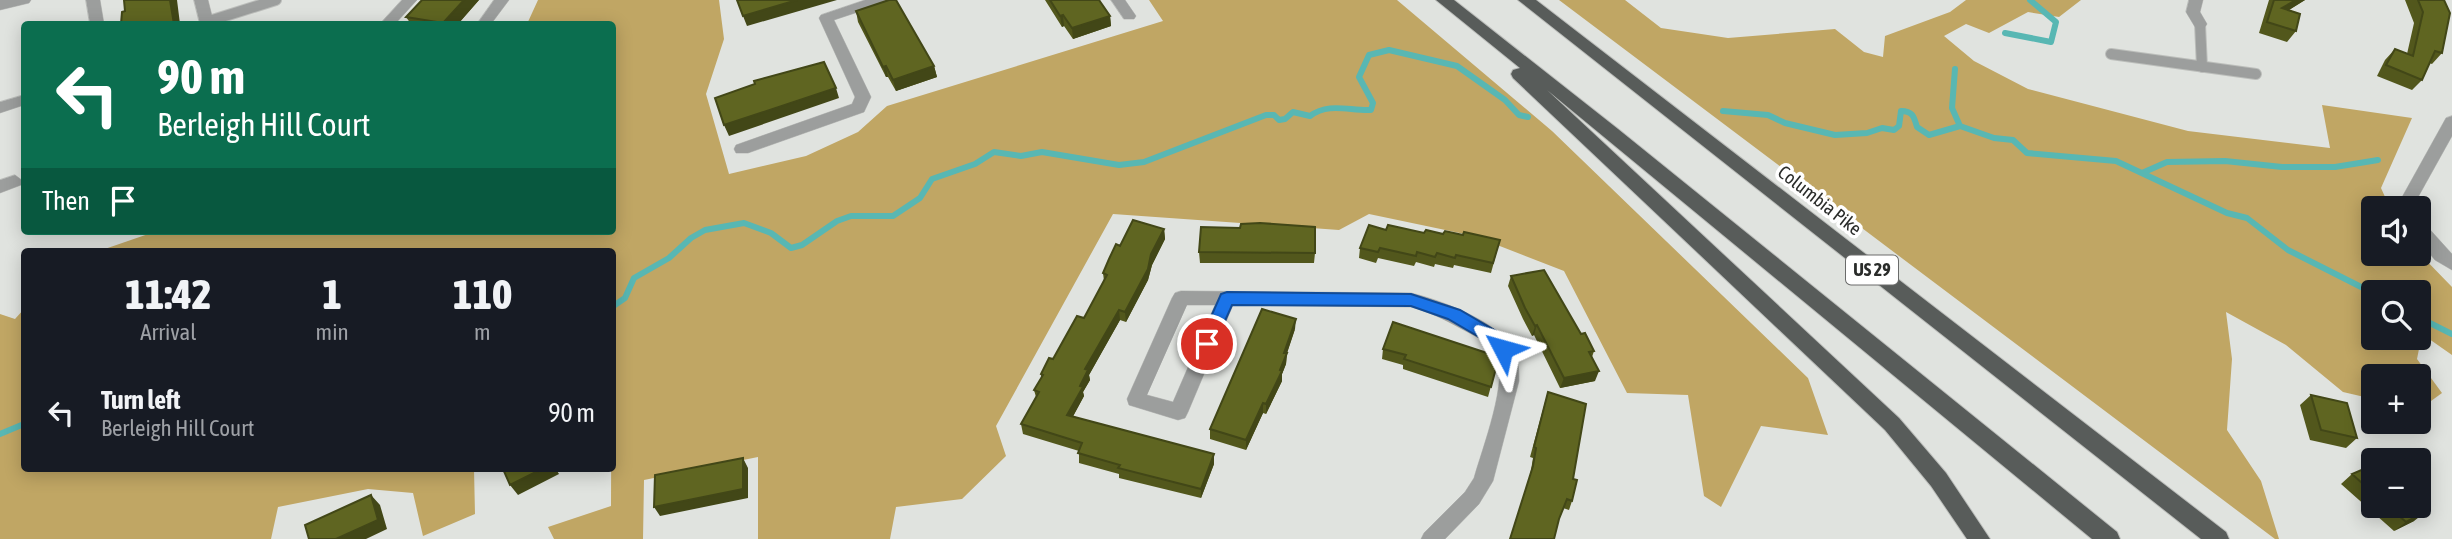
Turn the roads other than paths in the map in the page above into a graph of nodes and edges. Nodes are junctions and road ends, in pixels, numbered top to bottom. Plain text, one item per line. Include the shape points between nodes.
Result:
1 (24, 0) edge
2 (93, 0) edge
3 (201, 0) edge
4 (276, 0) edge
5 (410, 0) edge
6 (502, 0) edge
7 (880, 0) edge
8 (1118, 0) edge
9 (1438, 0) edge
10 (1444, 0) edge
11 (1526, 0) edge
12 (2196, 0) edge
13 (0, 5) edge
14 (1129, 16) dead end
15 (96, 21) edge
16 (206, 21) edge
17 (213, 21) edge
18 (390, 21) edge
19 (486, 21) edge
20 (2200, 24) joint
21 (2111, 54) dead end
22 (2202, 67) junction
23 (2256, 74) dead end
24 (21, 101) edge
25 (0, 108) edge
26 (2452, 122) edge
27 (742, 149) dead end
28 (2411, 196) edge
29 (2431, 243) edge
30 (2452, 262) edge
31 (1227, 298) junction
32 (1431, 539) edge
33 (1979, 539) edge
34 (2109, 539) edge
35 (2218, 539) edge

1 - 13 street
2 - 15 street
3 - 16 street
4 - 17 lane
5 - 18 street
6 - 19 street
7 - 27 street via 826,18 863,97 858,108
8 - 14 street
9 - 33 highway via 1892,424 1930,466
10 - 34 highway
11 - 35 highway, Columbia Pike / US 29
12 - 20 street via 2193,12
20 - 22 lane
21 - 22 lane
22 - 23 lane
24 - 25 street
26 - 28 street
29 - 30 street
31 - 31 street via 1181,298 1136,399 1178,412
31 - 32 street via 1411,300 1454,314 1503,349 1510,364 1510,381 1483,481 1472,499

